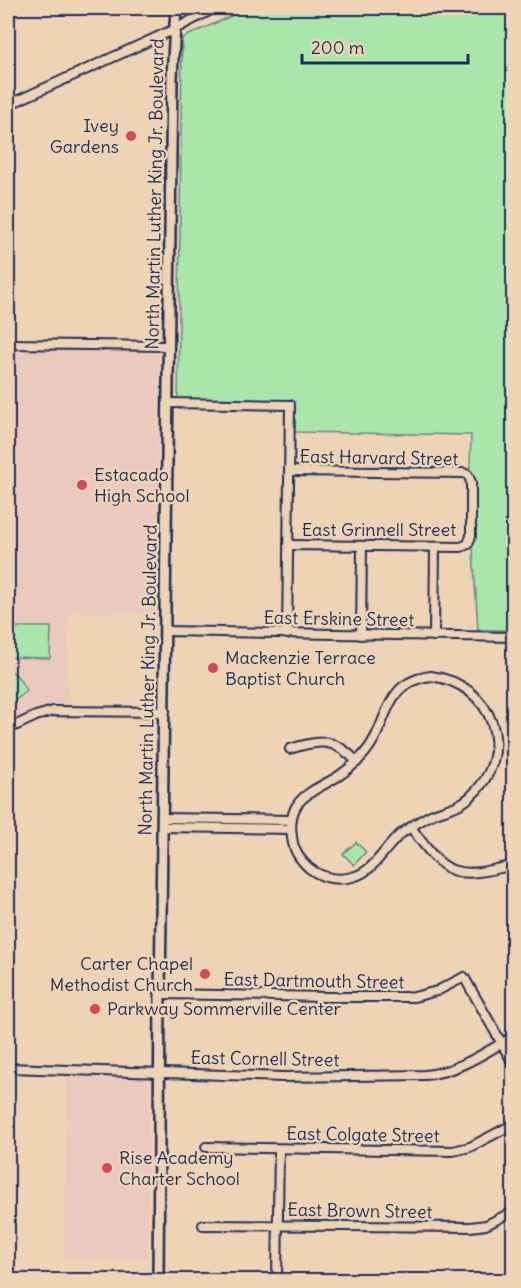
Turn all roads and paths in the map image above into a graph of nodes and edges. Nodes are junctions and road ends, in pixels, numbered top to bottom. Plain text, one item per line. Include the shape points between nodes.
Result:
1 (176, 8) edge
2 (215, 8) edge
3 (175, 29) junction
4 (8, 105) edge
5 (8, 344) edge
6 (168, 345) junction
7 (168, 403) junction
8 (290, 471) junction
9 (468, 544) joint
10 (288, 545) junction
11 (362, 546) junction
12 (435, 547) junction
13 (165, 631) junction
14 (287, 634) junction
15 (361, 634) junction
16 (434, 636) junction
17 (513, 637) edge
18 (165, 712) junction
19 (8, 729) edge
20 (290, 748) dead end
21 (357, 762) junction
22 (162, 823) junction
23 (291, 825) junction
24 (411, 827) junction
25 (513, 865) edge
26 (160, 994) junction
27 (513, 1036) edge
28 (501, 1043) junction
29 (513, 1065) edge
30 (8, 1068) edge
31 (159, 1071) junction
32 (513, 1124) edge
33 (206, 1147) dead end
34 (279, 1149) junction
35 (513, 1211) edge
36 (203, 1225) dead end
37 (278, 1225) junction
38 (158, 1281) edge
39 (278, 1281) edge

1 - 3 main road, North Martin Luther King Jr. Boulevard
2 - 3 street
3 - 4 street
3 - 6 main road, North Martin Luther King Jr. Boulevard
5 - 6 street
6 - 7 main road, North Martin Luther King Jr. Boulevard
7 - 8 street via 290,405
7 - 13 main road, North Martin Luther King Jr. Boulevard
8 - 9 street, East Harvard Street via 468,475
8 - 10 street
9 - 12 street, East Grinnell Street
10 - 11 street, East Grinnell Street
10 - 14 street
11 - 12 street, East Grinnell Street
11 - 15 street
12 - 16 street
13 - 14 street, East Erskine Street
13 - 18 main road, North Martin Luther King Jr. Boulevard
14 - 15 street, East Erskine Street
15 - 16 street, East Erskine Street
16 - 17 street, East Erskine Street
18 - 19 street via 53,711
18 - 22 main road, North Martin Luther King Jr. Boulevard
20 - 21 street via 312,742 331,743
21 - 23 street via 308,793 297,807
21 - 24 street via 374,740 389,702 408,683 437,677 456,682 477,696 494,732 495,748 488,773 461,804
22 - 23 street
22 - 26 main road, North Martin Luther King Jr. Boulevard
23 - 24 street via 295,849 306,865 323,876 340,879 368,870
24 - 25 street via 433,857 458,873
26 - 28 street, East Dartmouth Street via 414,997 464,977
26 - 31 main road, North Martin Luther King Jr. Boulevard
27 - 28 street, East Cornell Street
28 - 29 street
28 - 31 street, East Cornell Street via 458,1067 433,1074 283,1077
30 - 31 street, East Cornell Street
31 - 38 main road, North Martin Luther King Jr. Boulevard
32 - 34 street, East Colgate Street via 470,1147 453,1151
33 - 34 street, East Colgate Street
34 - 37 street
35 - 37 street, East Brown Street via 486,1226 471,1227
36 - 37 street, East Brown Street
37 - 39 street

